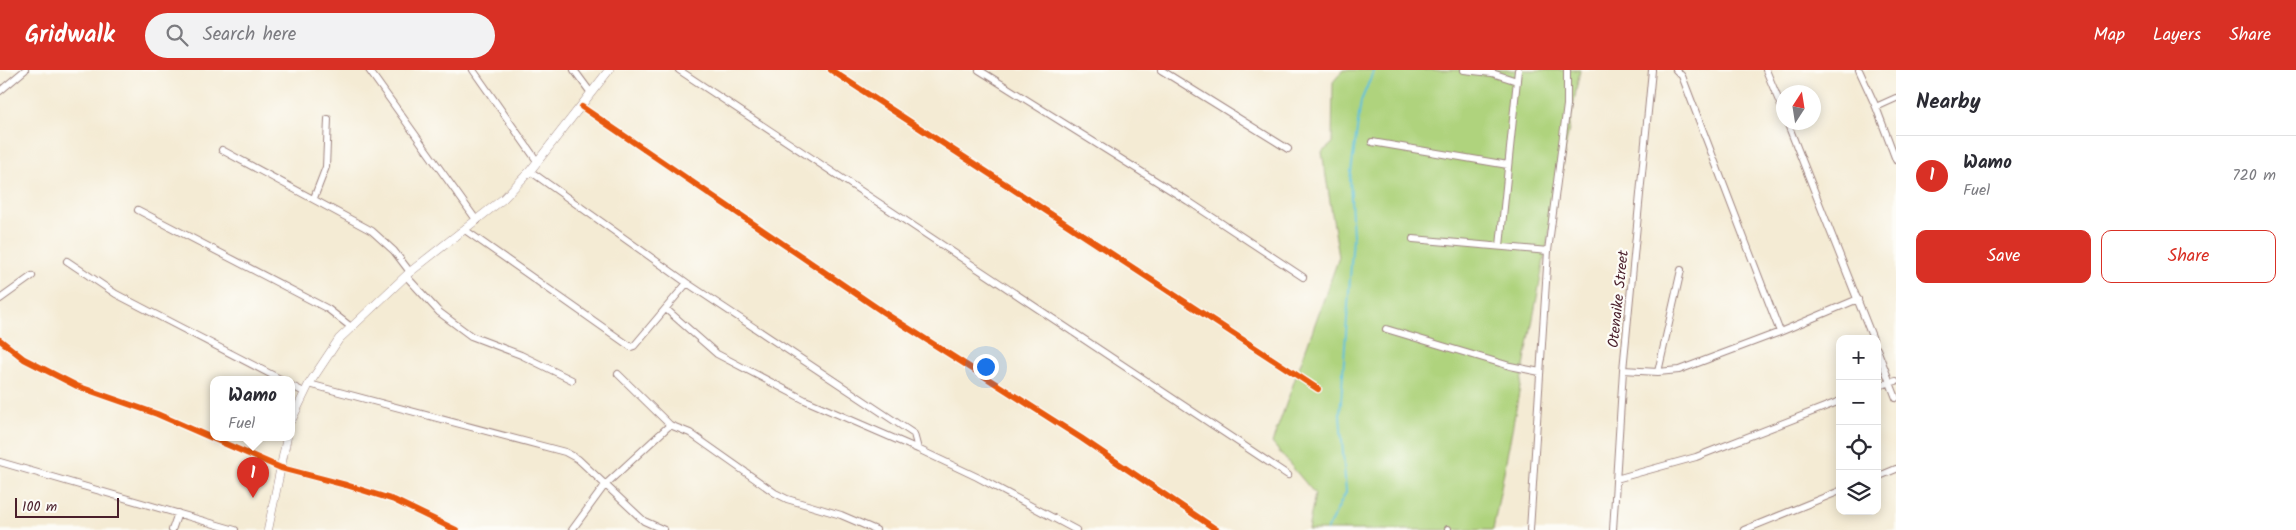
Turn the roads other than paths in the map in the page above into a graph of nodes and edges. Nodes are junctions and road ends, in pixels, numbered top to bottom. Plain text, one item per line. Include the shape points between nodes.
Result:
1 (25, 70) edge
2 (368, 70) edge
3 (473, 70) edge
4 (574, 70) edge
5 (609, 70) edge
6 (678, 70) edge
7 (831, 70) edge
8 (979, 70) edge
9 (1162, 70) edge
10 (1464, 70) edge
11 (1518, 70) edge
12 (1567, 70) edge
13 (1652, 70) edge
14 (1657, 70) edge
15 (1676, 70) edge
16 (1766, 70) edge
17 (1859, 70) edge
18 (1517, 81) junction
19 (0, 91) edge
20 (591, 93) junction
21 (1776, 94) edge
22 (1896, 98) edge
23 (1876, 106) junction
24 (582, 107) junction
25 (328, 120) dead end
26 (1790, 130) edge
27 (1372, 142) dead end
28 (1288, 149) dead end
29 (222, 150) dead end
30 (1896, 160) edge
31 (537, 161) junction
32 (1508, 165) junction
33 (530, 171) junction
34 (314, 198) junction
35 (138, 210) dead end
36 (477, 221) junction
37 (465, 230) junction
38 (1413, 239) dead end
39 (1500, 246) junction
40 (1548, 251) junction
41 (67, 261) dead end
42 (1682, 270) dead end
43 (408, 274) junction
44 (32, 276) dead end
45 (1303, 277) dead end
46 (687, 283) junction
47 (0, 299) edge
48 (1858, 299) junction
49 (666, 309) junction
50 (351, 328) junction
51 (1386, 329) dead end
52 (1780, 332) junction
53 (1872, 335) edge
54 (0, 340) edge
55 (1881, 357) edge
56 (1623, 370) junction
57 (1540, 372) junction
58 (1658, 372) junction
59 (618, 374) dead end
60 (274, 376) edge
61 (572, 380) dead end
62 (1893, 381) edge
63 (308, 384) junction
64 (1881, 385) edge
65 (295, 388) edge
66 (1318, 389) dead end
67 (304, 392) junction
68 (1896, 398) edge
69 (1836, 403) edge
70 (295, 412) edge
71 (670, 425) junction
72 (210, 437) edge
73 (219, 441) edge
74 (285, 441) edge
75 (918, 449) junction
76 (0, 462) edge
77 (281, 468) junction
78 (1896, 469) edge
79 (1881, 475) edge
80 (1288, 476) dead end
81 (1616, 479) junction
82 (605, 485) junction
83 (1836, 493) edge
84 (178, 513) junction
85 (172, 530) edge
86 (235, 530) edge
87 (268, 530) edge
88 (456, 530) edge
89 (572, 530) edge
90 (664, 530) edge
91 (876, 530) edge
92 (1076, 530) edge
93 (1217, 530) edge
94 (1530, 530) edge
95 (1613, 530) edge
96 (1744, 530) edge

1 - 19 street
2 - 36 street
3 - 31 street
4 - 20 street
5 - 20 street
6 - 80 street
7 - 66 street
8 - 45 street via 1184,198
9 - 28 street
10 - 18 street via 1492,73
11 - 18 street
12 - 40 street via 1567,105
13 - 14 street
13 - 56 street, Otenaike Street
15 - 52 street via 1682,76
16 - 21 street
17 - 23 street
18 - 32 street
20 - 24 street
22 - 23 street
23 - 30 street
24 - 31 street
24 - 93 street via 883,312 1081,438
25 - 34 street via 325,172
26 - 48 street
27 - 32 street
29 - 34 street
31 - 33 street
32 - 39 street
33 - 36 street
33 - 46 street
34 - 43 street via 384,240
35 - 50 street via 328,309
36 - 37 street
37 - 43 street
37 - 49 street via 631,347
38 - 39 street
39 - 40 street
40 - 57 street
41 - 60 street via 116,294
42 - 58 street
43 - 50 street
43 - 61 street via 439,312 471,336
44 - 47 street
46 - 49 street
46 - 75 street via 914,434
48 - 52 street
48 - 53 street
49 - 75 street via 717,354 805,400
50 - 63 street via 333,347
51 - 57 street
52 - 58 street via 1679,370
54 - 72 street via 24,359 77,386 157,414
55 - 62 street
56 - 58 street
56 - 81 street, Otenaike Street
57 - 94 street
59 - 71 street
62 - 64 street
62 - 68 street
63 - 67 street
63 - 82 street via 565,452 578,459
65 - 67 street
67 - 70 street
69 - 81 street via 1690,459
71 - 82 street
71 - 91 street via 690,433 787,499 841,515
73 - 77 street
74 - 77 street
75 - 92 street
76 - 84 street
77 - 87 street
77 - 88 street via 394,500
78 - 79 street
81 - 95 street, Otenaike Street
82 - 89 street
82 - 90 street via 644,521
83 - 96 street
84 - 85 street
84 - 86 street

